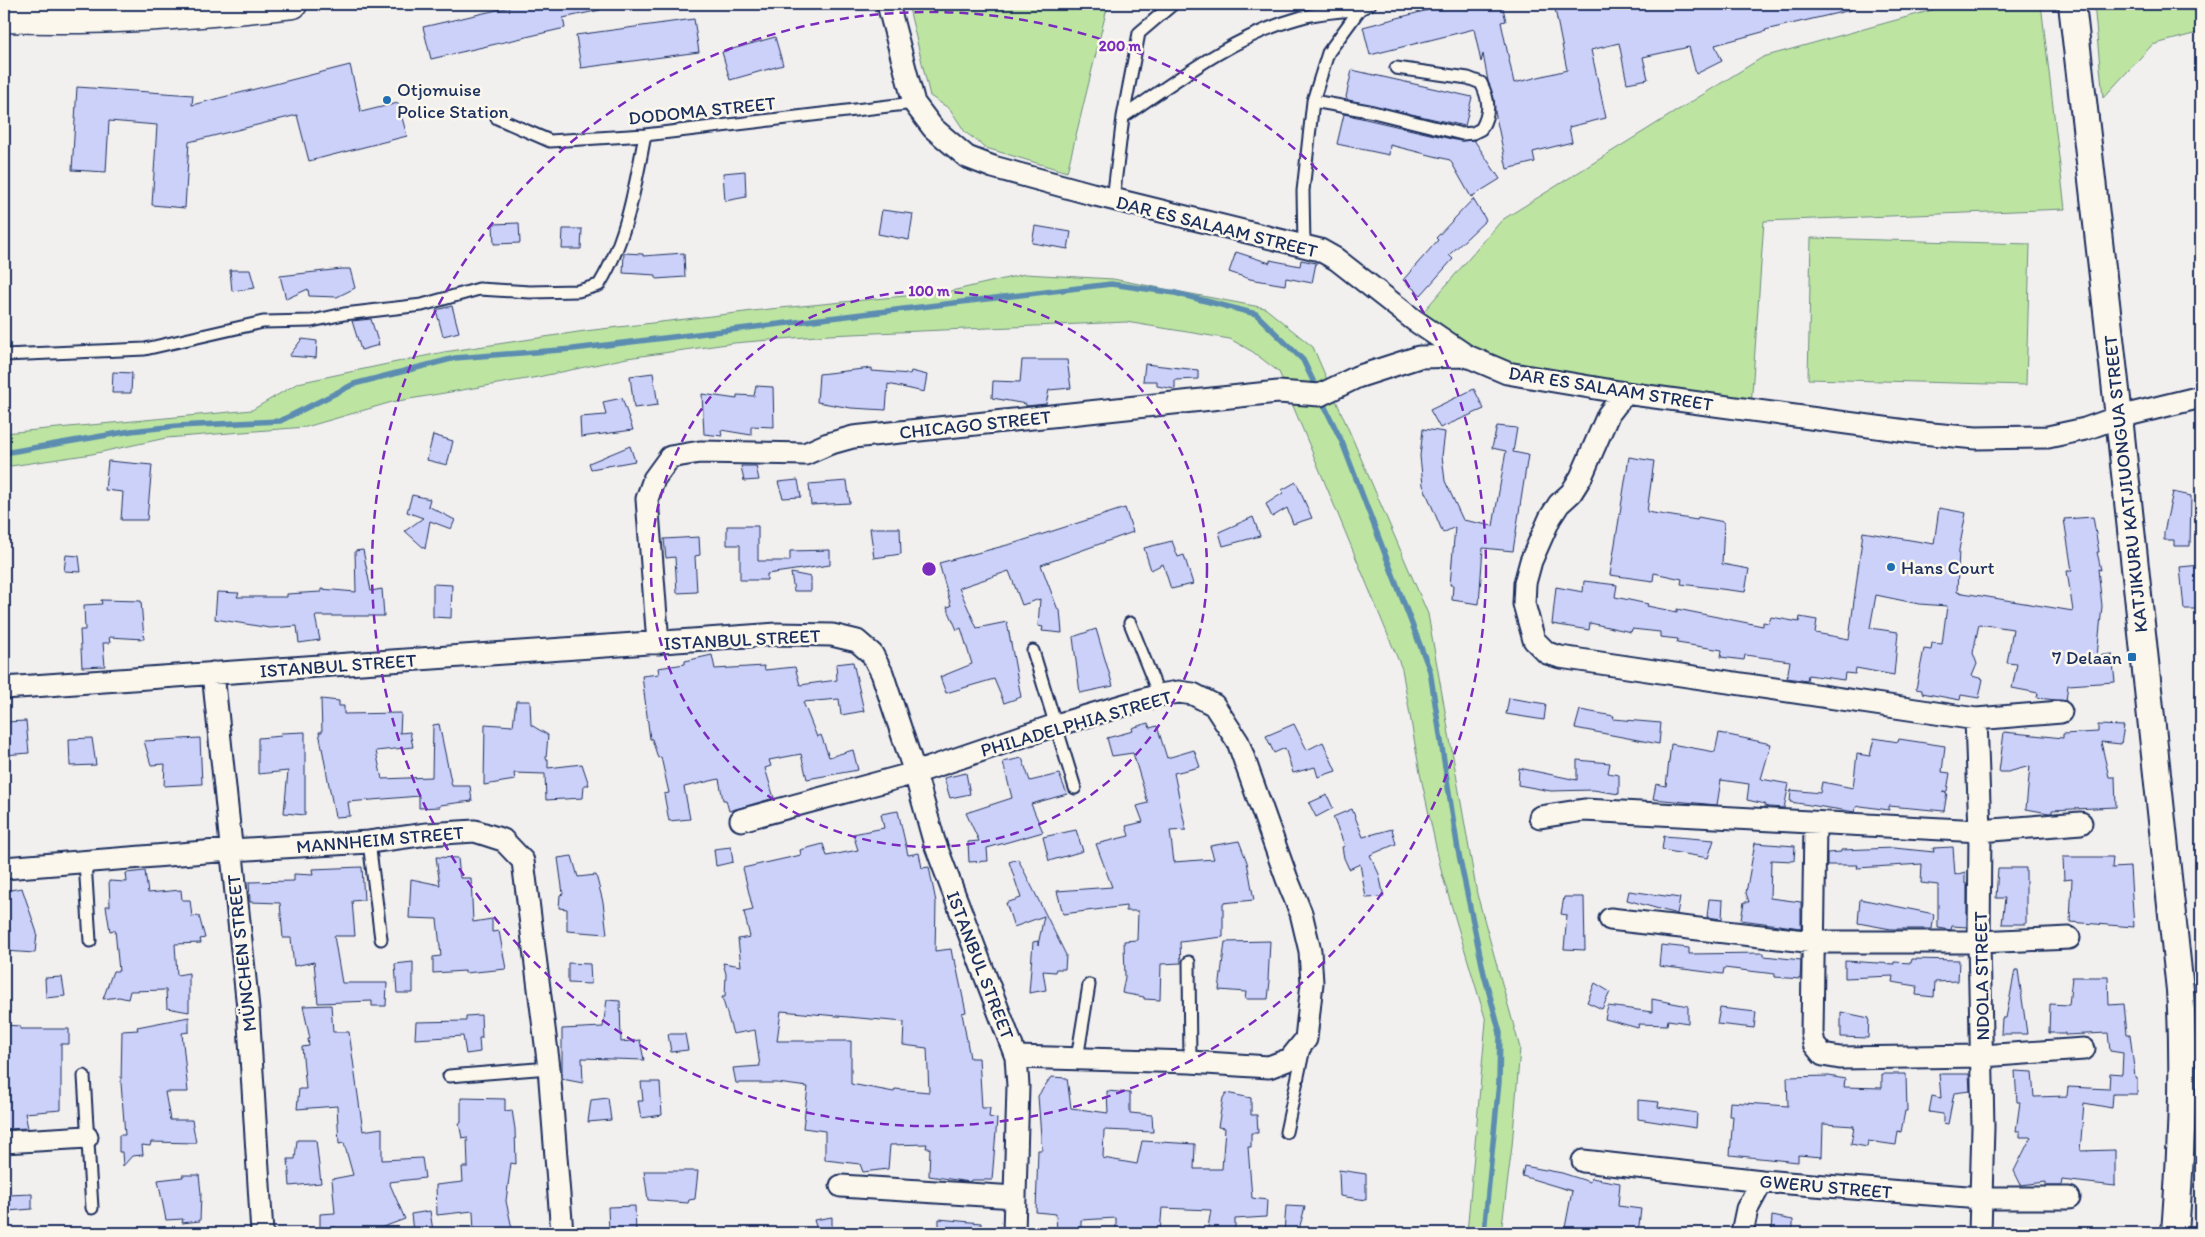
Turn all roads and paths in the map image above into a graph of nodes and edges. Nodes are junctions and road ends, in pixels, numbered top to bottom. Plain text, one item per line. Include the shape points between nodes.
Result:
1 (292, 4) edge
2 (888, 4) edge
3 (1173, 4) edge
4 (2072, 4) edge
5 (1365, 6) edge
6 (4, 13) edge
7 (4, 18) edge
8 (44, 19) junction
9 (4, 24) edge
10 (1396, 68) dead end
11 (1313, 101) junction
12 (914, 103) junction
13 (1123, 117) junction
14 (497, 118) dead end
15 (645, 135) junction
16 (1113, 200) junction
17 (1304, 246) junction
18 (4, 354) edge
19 (1467, 356) junction
20 (1625, 393) junction
21 (2201, 397) edge
22 (2119, 417) junction
23 (1130, 623) dead end
24 (658, 643) junction
25 (1033, 651) dead end
26 (213, 673) junction
27 (4, 688) edge
28 (1159, 695) junction
29 (2061, 712) dead end
30 (1976, 720) junction
31 (1056, 725) junction
32 (915, 773) junction
33 (1076, 788) dead end
34 (1540, 818) dead end
35 (741, 820) dead end
36 (2081, 823) dead end
37 (1815, 824) junction
38 (1980, 831) junction
39 (370, 842) junction
40 (230, 850) junction
41 (85, 862) junction
42 (4, 868) edge
43 (1610, 919) dead end
44 (2069, 938) dead end
45 (381, 939) dead end
46 (90, 941) dead end
47 (1814, 942) junction
48 (1979, 942) junction
49 (1189, 962) dead end
50 (1089, 986) dead end
51 (1306, 1039) junction
52 (2084, 1049) dead end
53 (1016, 1056) junction
54 (1982, 1056) junction
55 (1077, 1059) junction
56 (1190, 1062) junction
57 (549, 1068) junction
58 (84, 1076) dead end
59 (449, 1076) dead end
60 (1286, 1132) dead end
61 (87, 1137) junction
62 (4, 1142) edge
63 (1583, 1161) dead end
64 (1762, 1181) junction
65 (841, 1186) dead end
66 (1015, 1197) junction
67 (1980, 1198) junction
68 (2069, 1198) dead end
69 (92, 1208) dead end
70 (262, 1233) edge
71 (562, 1233) edge
72 (1014, 1233) edge
73 (1742, 1233) edge
74 (1980, 1233) edge
75 (2175, 1233) edge

1 - 8 main road via 169,15
2 - 12 street, DAR ES SALAAM STREET
3 - 13 lane via 1139,33
4 - 22 street, KATJIKURU KATJIUONGUA STREET
5 - 11 lane via 1328,53
5 - 13 lane via 1300,18 1250,37 1192,69
6 - 8 main road
7 - 8 main road
8 - 9 main road
10 - 11 lane via 1468,78 1481,83 1487,95 1488,110 1481,129 1462,134
11 - 17 lane via 1303,191
12 - 15 lane, DODOMA STREET
12 - 16 street, DAR ES SALAAM STREET via 933,128 966,156 993,168
13 - 16 lane
14 - 15 lane, DODOMA STREET via 550,141
15 - 18 lane via 627,222 612,264 598,285 578,291 479,289 422,304 312,321 264,322 146,349
16 - 17 street, DAR ES SALAAM STREET
17 - 19 street, DAR ES SALAAM STREET via 1320,250 1336,260
19 - 20 street, DAR ES SALAAM STREET via 1506,373
19 - 24 street, CHICAGO STREET via 1419,357 1357,376 1320,395 1278,392 853,437 805,454 700,452 670,458 654,479 647,499
20 - 22 street, DAR ES SALAAM STREET via 1976,438 2048,437
20 - 30 street via 1608,415 1581,477 1550,518 1531,561 1524,604 1534,640 1547,653
21 - 22 street, DAR ES SALAAM STREET
22 - 75 street, KATJIKURU KATJIUONGUA STREET via 2184,1041
23 - 28 lane
24 - 26 street, ISTANBUL STREET
24 - 32 street, ISTANBUL STREET via 800,634 832,635 857,641 872,654 882,673
25 - 31 lane
26 - 27 street, ISTANBUL STREET
26 - 40 street, MÜNCHEN STREET
28 - 31 street, PHILADELPHIA STREET
28 - 51 street, PHILADELPHIA STREET via 1193,694 1214,705 1238,742 1301,913 1308,941 1312,983
29 - 30 street
30 - 38 street, NDOLA STREET
31 - 32 street, PHILADELPHIA STREET
31 - 33 lane
32 - 35 street, PHILADELPHIA STREET
32 - 53 street, ISTANBUL STREET via 934,840
34 - 37 street via 1584,810
36 - 38 street
37 - 38 street
37 - 47 street
38 - 48 street, NDOLA STREET
39 - 40 street, MANNHEIM STREET
39 - 45 lane
39 - 57 street, MANNHEIM STREET via 475,831 503,840 523,861
40 - 41 street, MANNHEIM STREET
40 - 70 street, MÜNCHEN STREET via 248,1008
41 - 42 street, MANNHEIM STREET
41 - 46 lane
43 - 47 street
44 - 48 street
47 - 48 street
47 - 54 street via 1812,1033 1814,1044 1823,1055 1840,1058
48 - 54 street, NDOLA STREET
49 - 56 lane
50 - 55 lane
51 - 56 street via 1290,1058 1269,1067
51 - 60 lane, PHILADELPHIA STREET
52 - 54 street
53 - 55 street
53 - 66 street, ISTANBUL STREET
54 - 67 street, NDOLA STREET
55 - 56 street
57 - 59 lane
57 - 71 street, MANNHEIM STREET
58 - 61 lane
61 - 62 street
61 - 69 lane
63 - 64 street, GWERU STREET
64 - 67 street, GWERU STREET
64 - 73 street via 1747,1209
65 - 66 street
66 - 72 street, ISTANBUL STREET
67 - 68 street, GWERU STREET
67 - 74 street, NDOLA STREET

